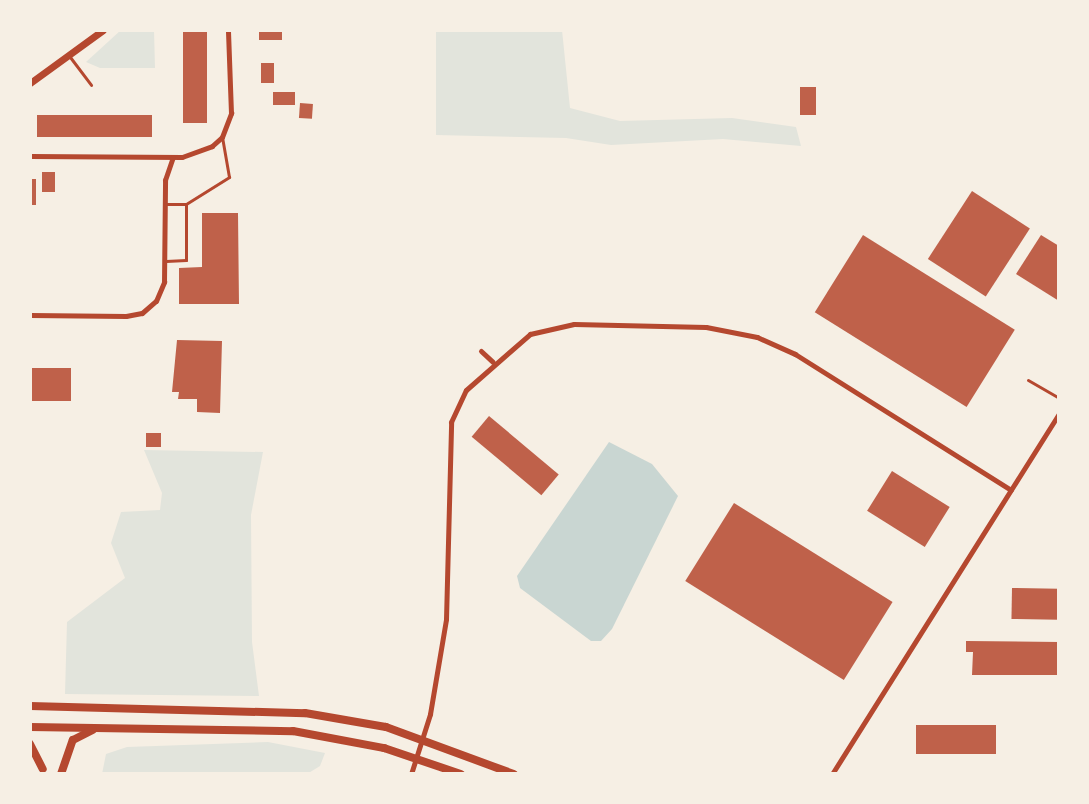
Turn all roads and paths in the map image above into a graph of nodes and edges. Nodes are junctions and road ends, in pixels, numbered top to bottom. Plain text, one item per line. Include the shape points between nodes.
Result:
1 (103, 30) edge
2 (228, 30) edge
3 (69, 55) junction
4 (30, 83) edge
5 (91, 85) dead end
6 (222, 137) junction
7 (30, 156) edge
8 (173, 157) junction
9 (165, 204) junction
10 (186, 204) junction
11 (166, 261) junction
12 (30, 315) edge
13 (481, 351) dead end
14 (493, 362) junction
15 (1028, 380) dead end
16 (1059, 398) edge
17 (1059, 413) edge
18 (1011, 490) junction
19 (30, 706) edge
20 (30, 727) edge
21 (101, 728) junction
22 (423, 738) junction
23 (30, 744) edge
24 (417, 758) junction
25 (43, 770) dead end
26 (61, 774) edge
27 (411, 774) edge
28 (462, 774) edge
29 (514, 774) edge
30 (832, 774) edge

1 - 3 street
2 - 6 street via 231,113
3 - 4 street
3 - 5 lane
6 - 8 street via 200,151
6 - 10 lane via 229,177
7 - 8 street
8 - 9 street
9 - 10 lane
9 - 11 street
10 - 11 lane via 186,260
11 - 12 street via 161,292 150,308 126,316
13 - 14 street
14 - 18 street via 519,340 556,325 706,327 740,333 795,354
14 - 22 street via 460,400 449,434 449,595
15 - 16 lane
17 - 18 street
18 - 30 street
19 - 22 main road via 285,710
20 - 21 main road
21 - 24 main road via 293,731
21 - 26 main road via 73,740
22 - 24 street
22 - 29 main road
23 - 25 main road
24 - 27 street
24 - 28 main road

